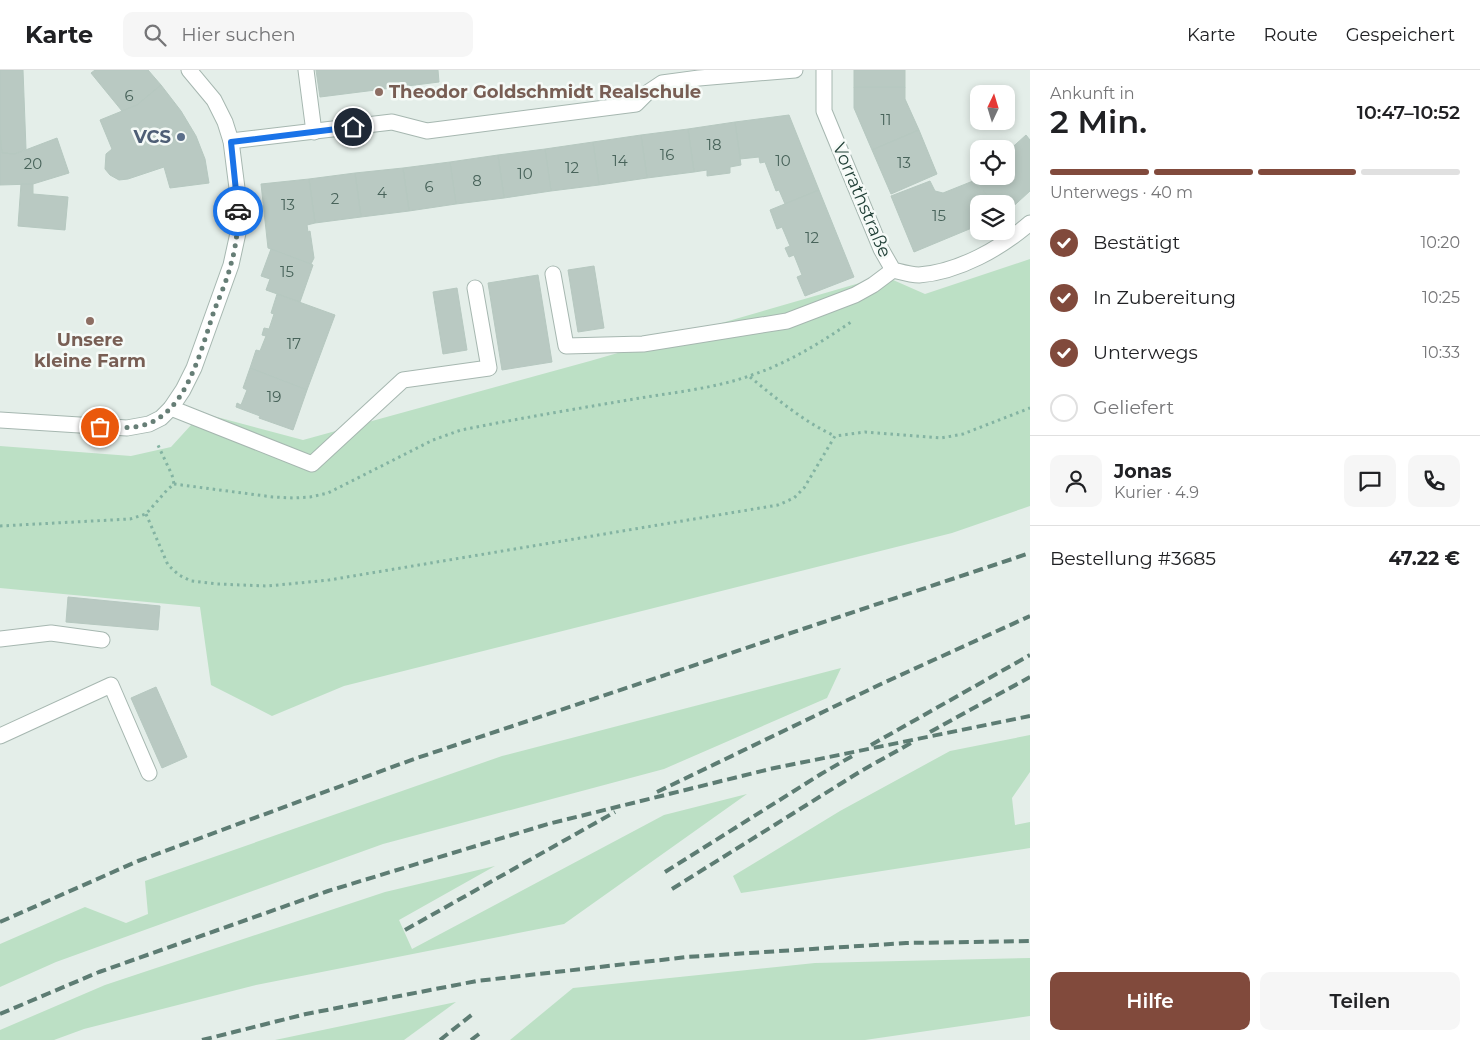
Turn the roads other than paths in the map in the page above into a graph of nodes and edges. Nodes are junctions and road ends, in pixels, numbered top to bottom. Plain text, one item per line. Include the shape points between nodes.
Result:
1 (189, 70) edge
2 (306, 70) edge
3 (795, 70) edge
4 (824, 70) edge
5 (314, 132) junction
6 (231, 142) junction
7 (1030, 223) edge
8 (893, 270) junction
9 (553, 274) dead end
10 (475, 288) dead end
11 (171, 408) junction
12 (0, 420) edge
13 (0, 640) edge
14 (102, 640) dead end
15 (0, 736) edge
16 (149, 773) dead end

1 - 6 street via 214,100
2 - 5 street
3 - 5 street via 662,83 636,104 427,131 392,122
4 - 8 street, Vorrathstraße via 824,111 881,249
5 - 6 street
6 - 11 street via 239,204 238,233 231,265 194,368
7 - 8 street, Vorrathstraße via 993,249 964,263 918,275
8 - 9 street via 855,295 787,321 643,344 566,346
10 - 11 street via 489,368 403,380 312,464
11 - 12 street via 150,424 118,428
13 - 14 street via 51,633
15 - 16 street via 110,685

